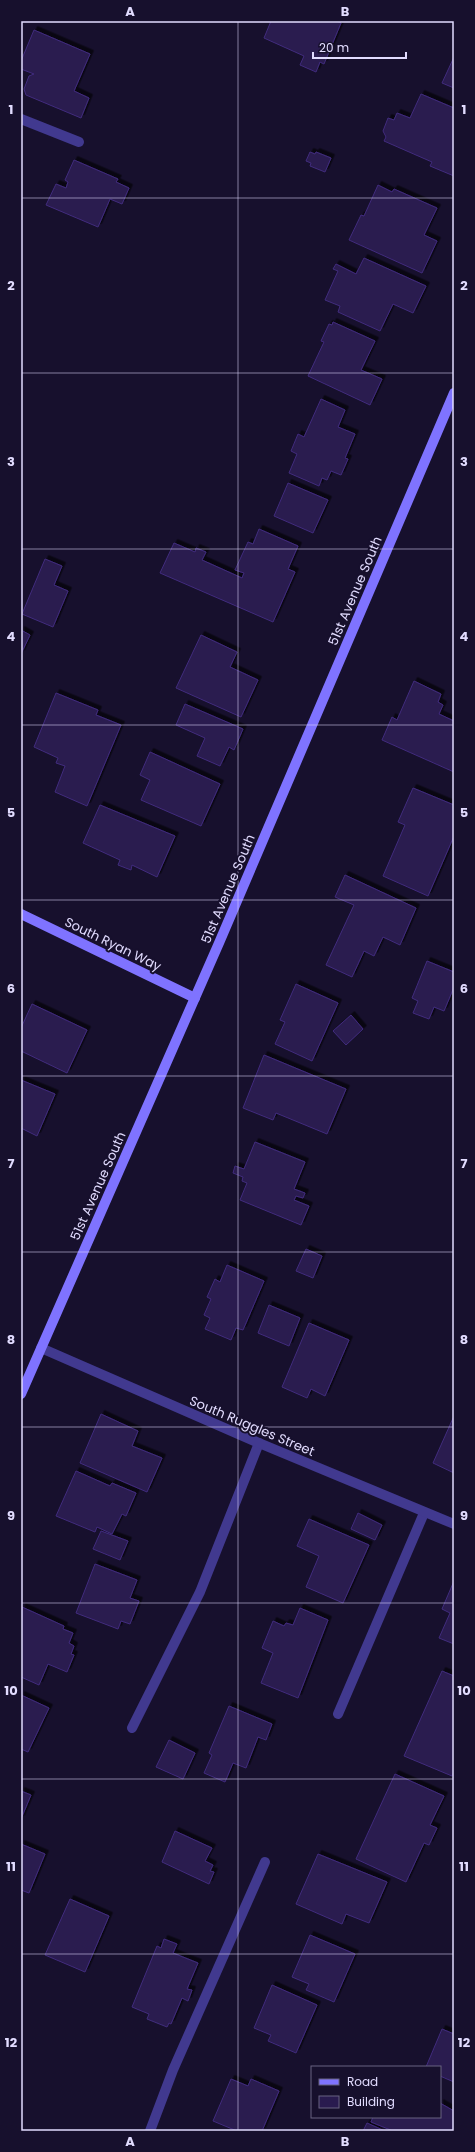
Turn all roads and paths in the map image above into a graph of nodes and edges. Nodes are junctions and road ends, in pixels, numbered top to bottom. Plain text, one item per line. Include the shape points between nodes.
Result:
1 (21, 119) edge
2 (79, 142) dead end
3 (454, 393) edge
4 (21, 914) edge
5 (195, 998) junction
6 (41, 1348) junction
7 (21, 1394) edge
8 (259, 1443) junction
9 (424, 1513) junction
10 (454, 1524) edge
11 (338, 1714) dead end
12 (132, 1728) dead end
13 (265, 1862) dead end
14 (150, 2131) edge

1 - 2 street
3 - 5 street, 51st Avenue South
4 - 5 street, South Ryan Way
5 - 6 street, 51st Avenue South
6 - 7 street, 51st Avenue South
6 - 8 street, South Ruggles Street
8 - 9 street, South Ruggles Street
8 - 12 street via 200,1592
9 - 10 street, South Ruggles Street
9 - 11 street
13 - 14 street via 173,2070

